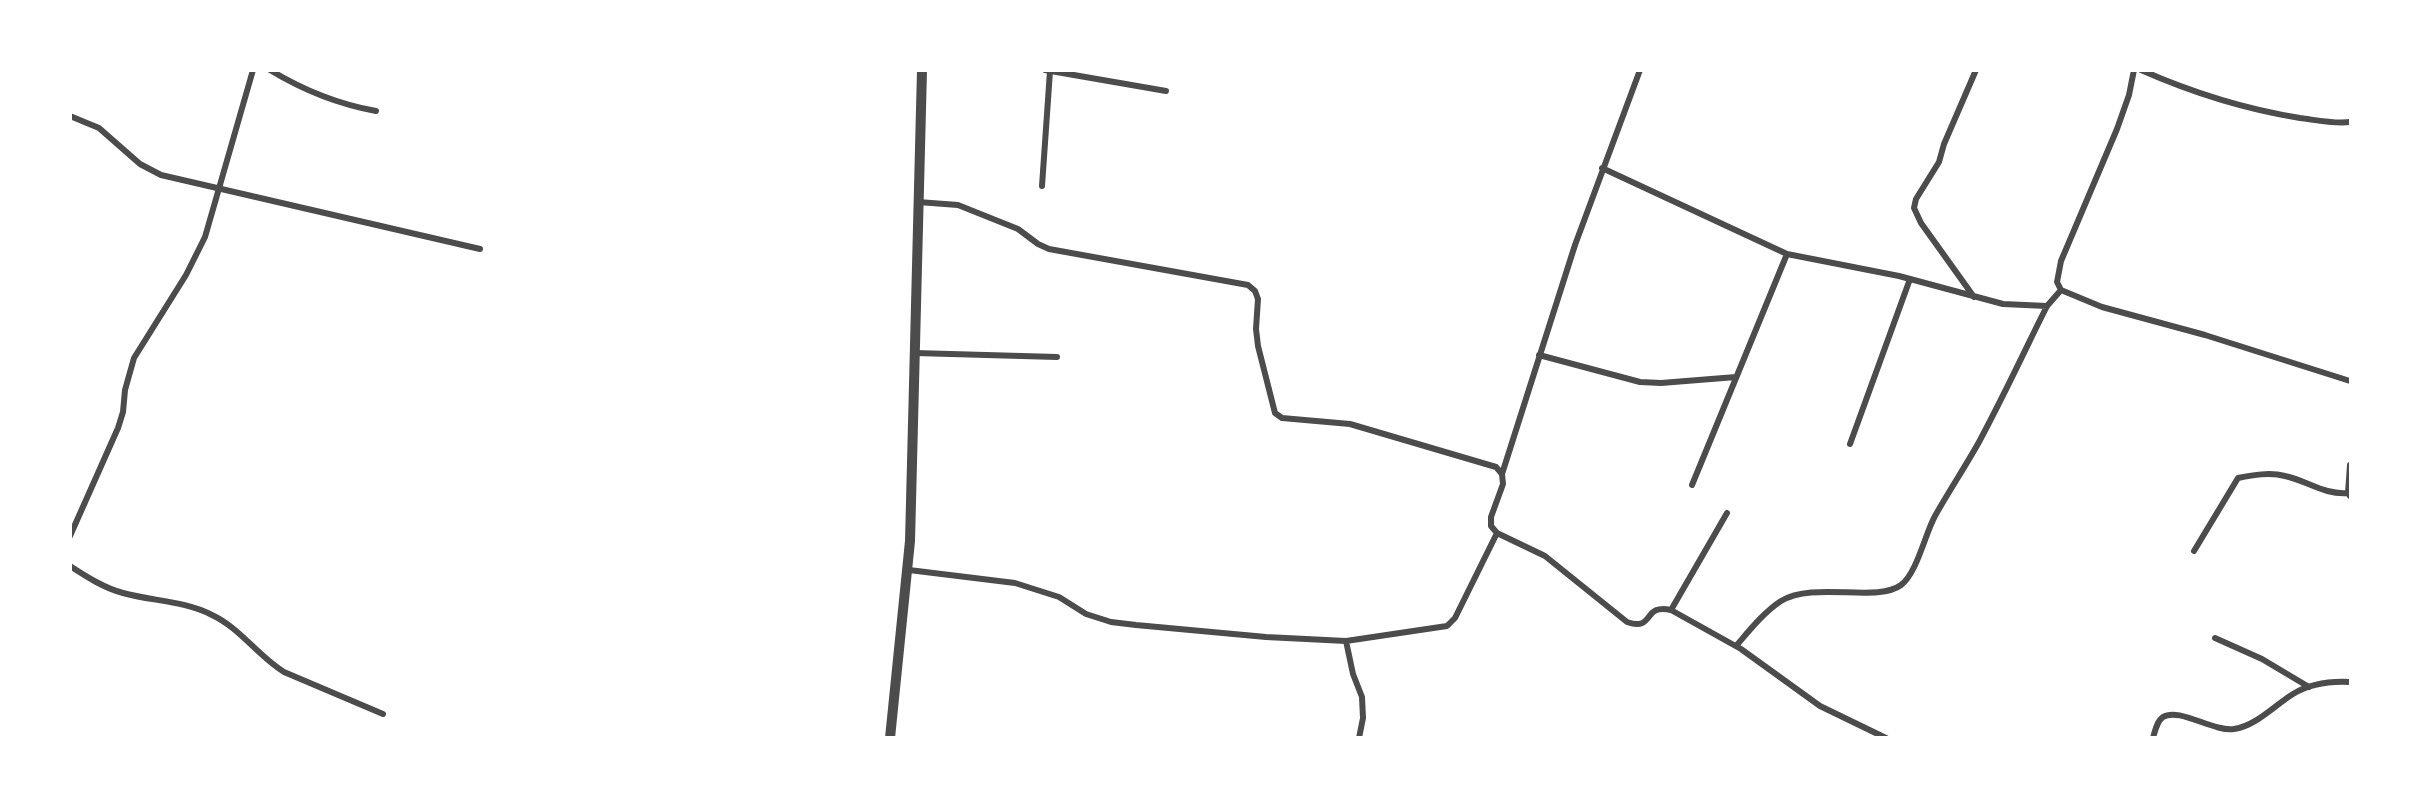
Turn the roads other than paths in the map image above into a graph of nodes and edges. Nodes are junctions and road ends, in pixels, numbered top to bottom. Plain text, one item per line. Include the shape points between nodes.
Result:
1 (253, 70) edge
2 (270, 70) edge
3 (922, 70) edge
4 (1045, 70) edge
5 (1640, 70) edge
6 (1976, 70) edge
7 (2134, 70) edge
8 (2141, 70) edge
9 (1050, 71) edge
10 (1166, 91) dead end
11 (376, 111) dead end
12 (70, 116) edge
13 (2350, 122) edge
14 (1602, 168) junction
15 (1042, 186) dead end
16 (218, 189) junction
17 (918, 202) junction
18 (480, 249) dead end
19 (1786, 255) junction
20 (1910, 279) junction
21 (2061, 290) junction
22 (1974, 298) junction
23 (2048, 306) junction
24 (915, 353) junction
25 (1539, 355) junction
26 (1057, 357) dead end
27 (1736, 377) junction
28 (2350, 381) edge
29 (1850, 444) dead end
30 (2350, 465) edge
31 (1502, 474) junction
32 (1692, 485) dead end
33 (2349, 495) edge
34 (1727, 513) dead end
35 (1497, 533) junction
36 (70, 536) edge
37 (2194, 551) dead end
38 (70, 566) edge
39 (909, 570) junction
40 (1671, 610) junction
41 (2216, 638) dead end
42 (1346, 641) junction
43 (1736, 646) junction
44 (2350, 682) edge
45 (2309, 687) junction
46 (383, 714) dead end
47 (890, 738) edge
48 (1359, 738) edge
49 (1886, 738) edge
50 (2153, 738) edge

1 - 16 street
2 - 11 street via 305,91
3 - 17 street
4 - 9 street
5 - 14 street
6 - 22 street via 1939,162 1914,208
7 - 21 street via 2117,129 2061,261 2057,282
8 - 13 street via 2219,101 2290,116
9 - 10 street
9 - 15 street
12 - 16 street via 99,128 150,170
14 - 19 street
14 - 25 street
16 - 18 street
16 - 36 street via 196,258 134,358 118,428
17 - 24 street
17 - 31 street via 958,205 1018,229 1049,249 1248,285 1258,298 1256,329 1275,414 1282,418 1350,424 1484,463
19 - 20 street
19 - 27 street
20 - 22 street
20 - 29 street
21 - 23 street
21 - 28 street via 2102,308 2205,335
22 - 23 street via 2024,307
23 - 43 street via 1902,585 1880,592 1793,596 1772,608
24 - 26 street
24 - 39 street
25 - 27 street via 1640,381
25 - 31 street
27 - 32 street
30 - 33 street
31 - 35 street via 1503,484 1491,517 1491,526
33 - 37 street via 2330,493 2275,474 2238,478
34 - 40 street
35 - 40 street via 1545,556 1627,622 1639,626 1654,610
35 - 42 street via 1448,626
38 - 46 street via 120,593 213,615 284,672
39 - 42 street via 1015,583 1059,597 1086,614 1111,622
39 - 47 street
40 - 43 street
41 - 45 street
42 - 48 street via 1362,698
43 - 49 street via 1820,706
44 - 45 street via 2331,681
45 - 50 street via 2242,727 2217,728 2170,715 2159,722

